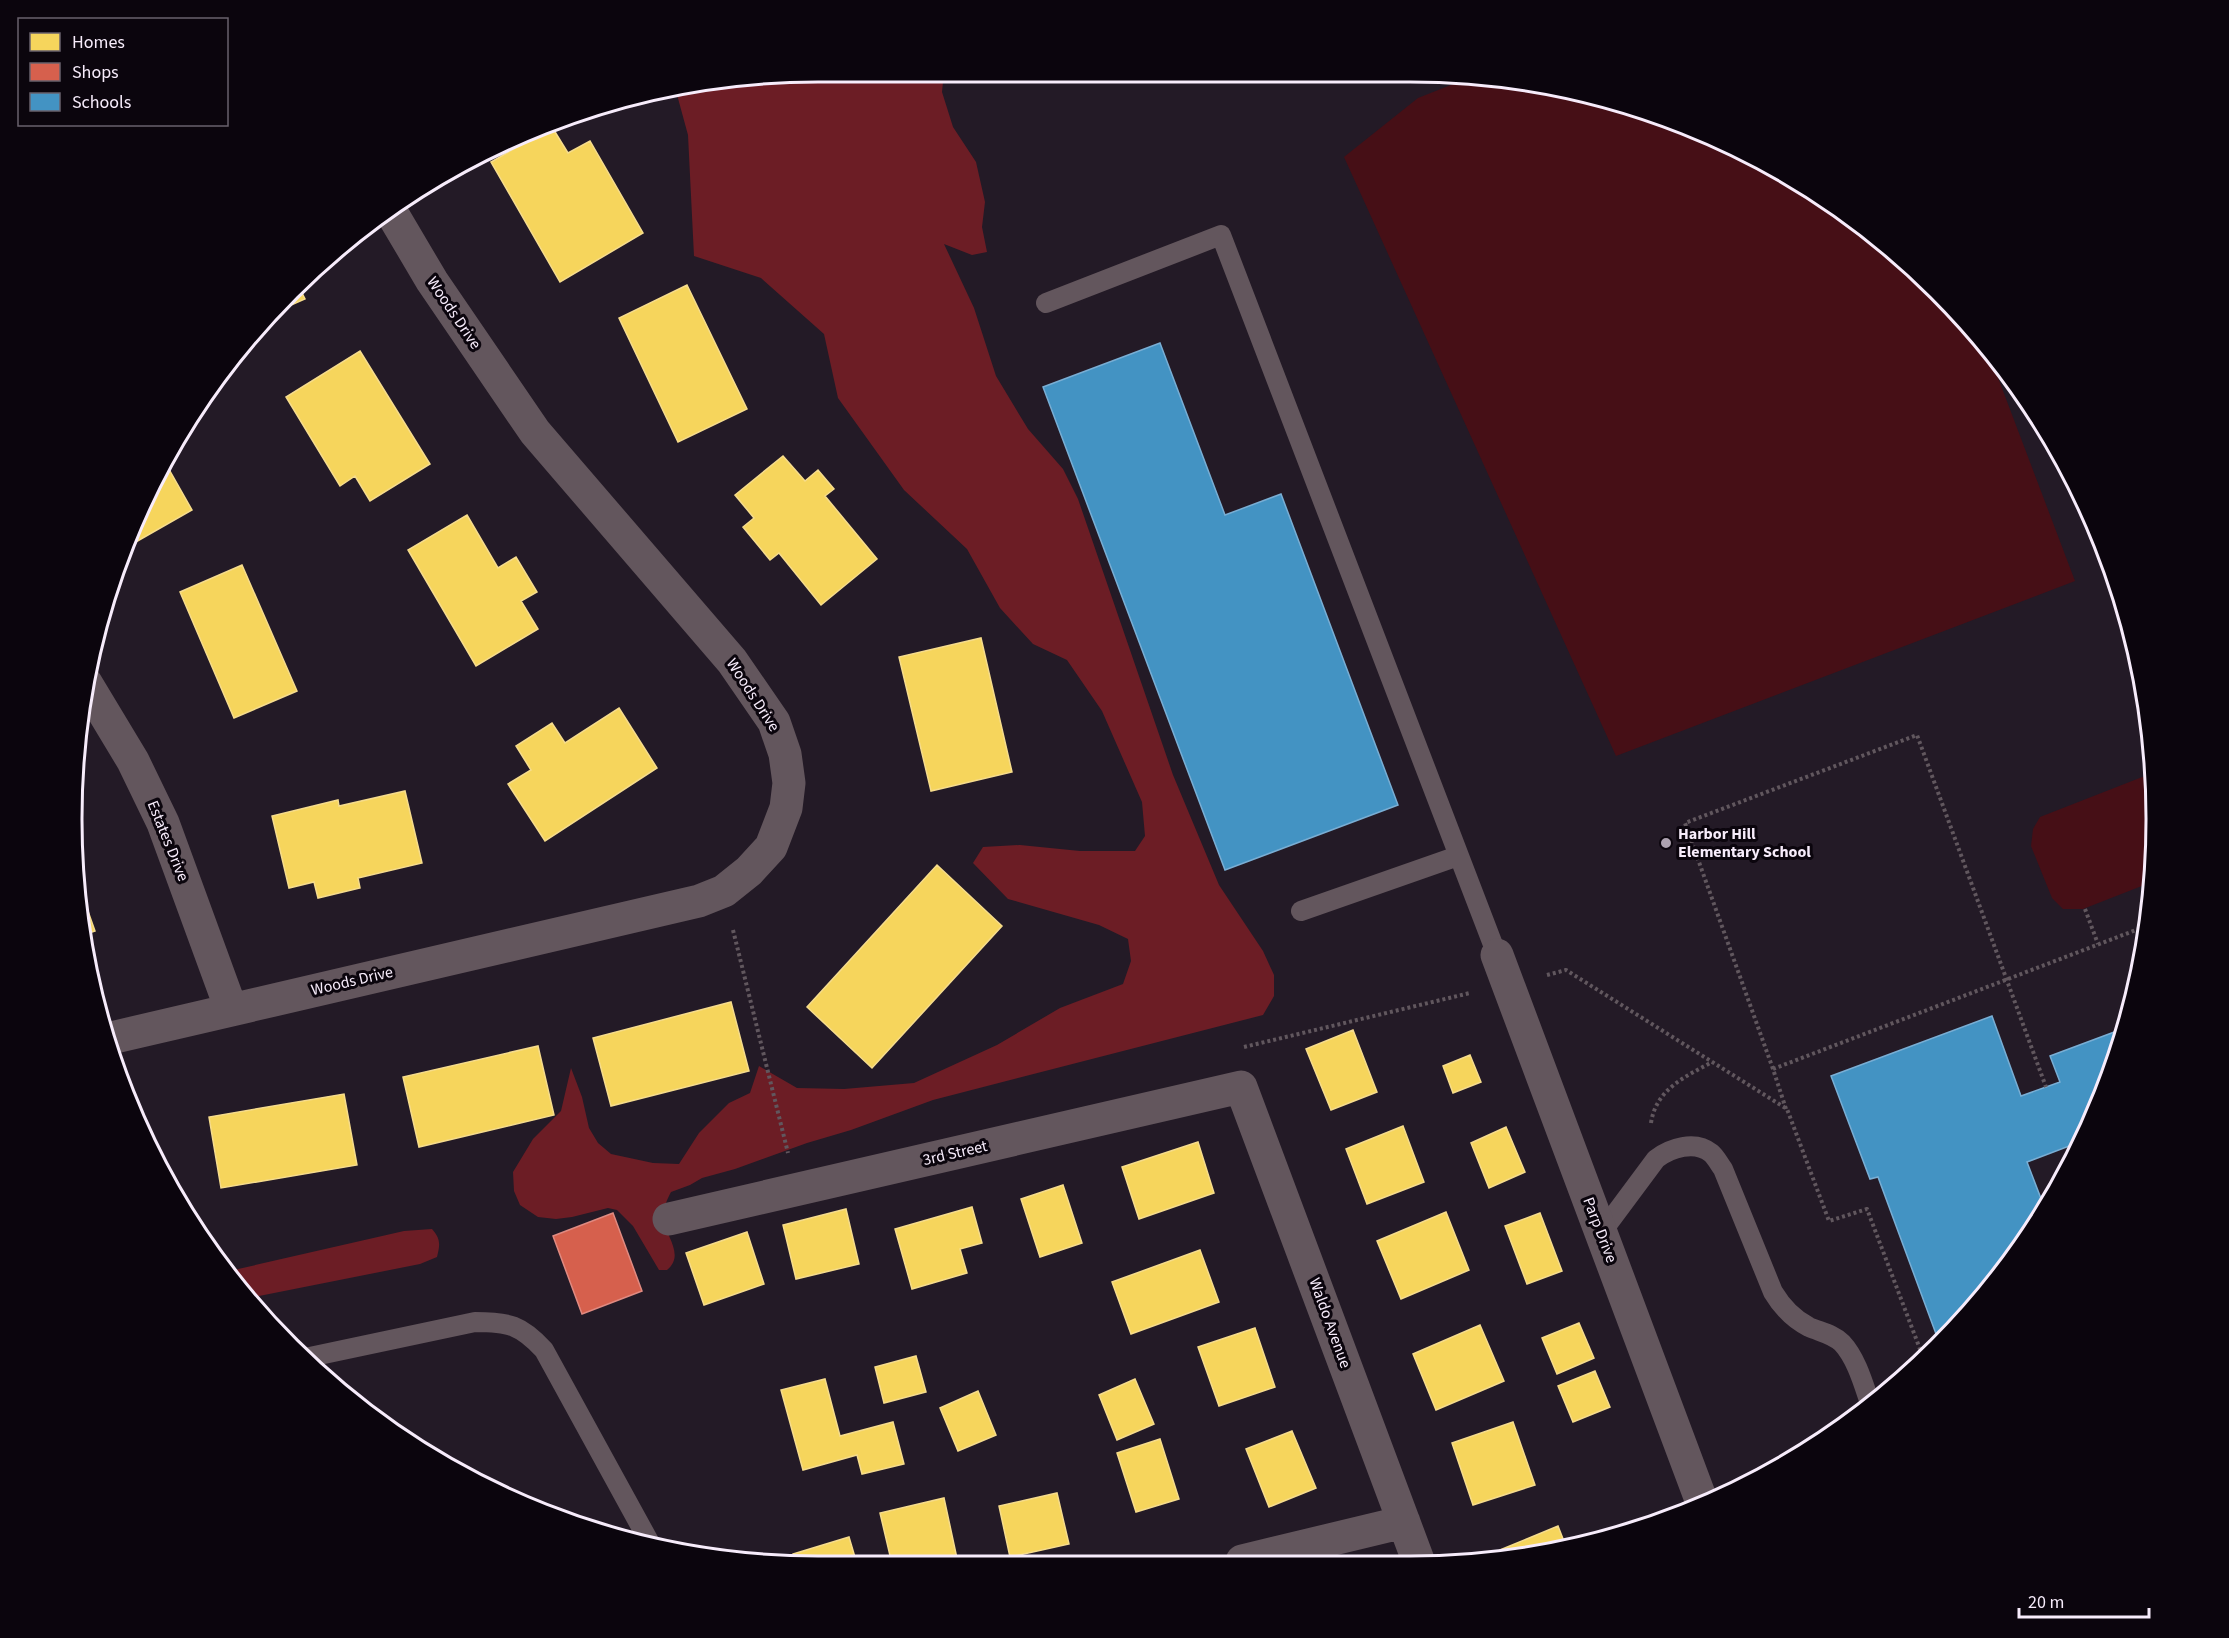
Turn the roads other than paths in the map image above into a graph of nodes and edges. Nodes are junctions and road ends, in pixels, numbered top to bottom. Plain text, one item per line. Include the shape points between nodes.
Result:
1 (395, 218) edge
2 (1046, 303) dead end
3 (94, 695) edge
4 (1458, 856) junction
5 (1301, 911) dead end
6 (1497, 955) joint
7 (231, 1009) junction
8 (116, 1037) edge
9 (1241, 1087) joint
10 (669, 1219) dead end
11 (1601, 1233) junction
12 (315, 1356) edge
13 (1867, 1396) edge
14 (1700, 1496) edge
15 (1404, 1522) junction
16 (645, 1534) edge
17 (1263, 1556) edge
18 (1416, 1556) edge

1 - 7 street, Woods Drive via 432,281 535,432 732,661 774,722 785,754 789,783 786,808 771,847 749,871 724,891 699,901
2 - 4 lane via 1221,236
3 - 7 street, Estates Drive via 133,761 163,823
4 - 5 lane
4 - 6 lane
6 - 11 street, Parp Drive
7 - 8 street, Woods Drive
9 - 10 street, 3rd Street
9 - 15 street, Waldo Avenue
11 - 13 lane via 1664,1152 1693,1147 1712,1154 1723,1169 1781,1305 1792,1316 1840,1342
11 - 14 street, Parp Drive
12 - 16 lane via 476,1322 516,1326 530,1334 544,1350
15 - 17 street
15 - 18 street, Waldo Avenue

